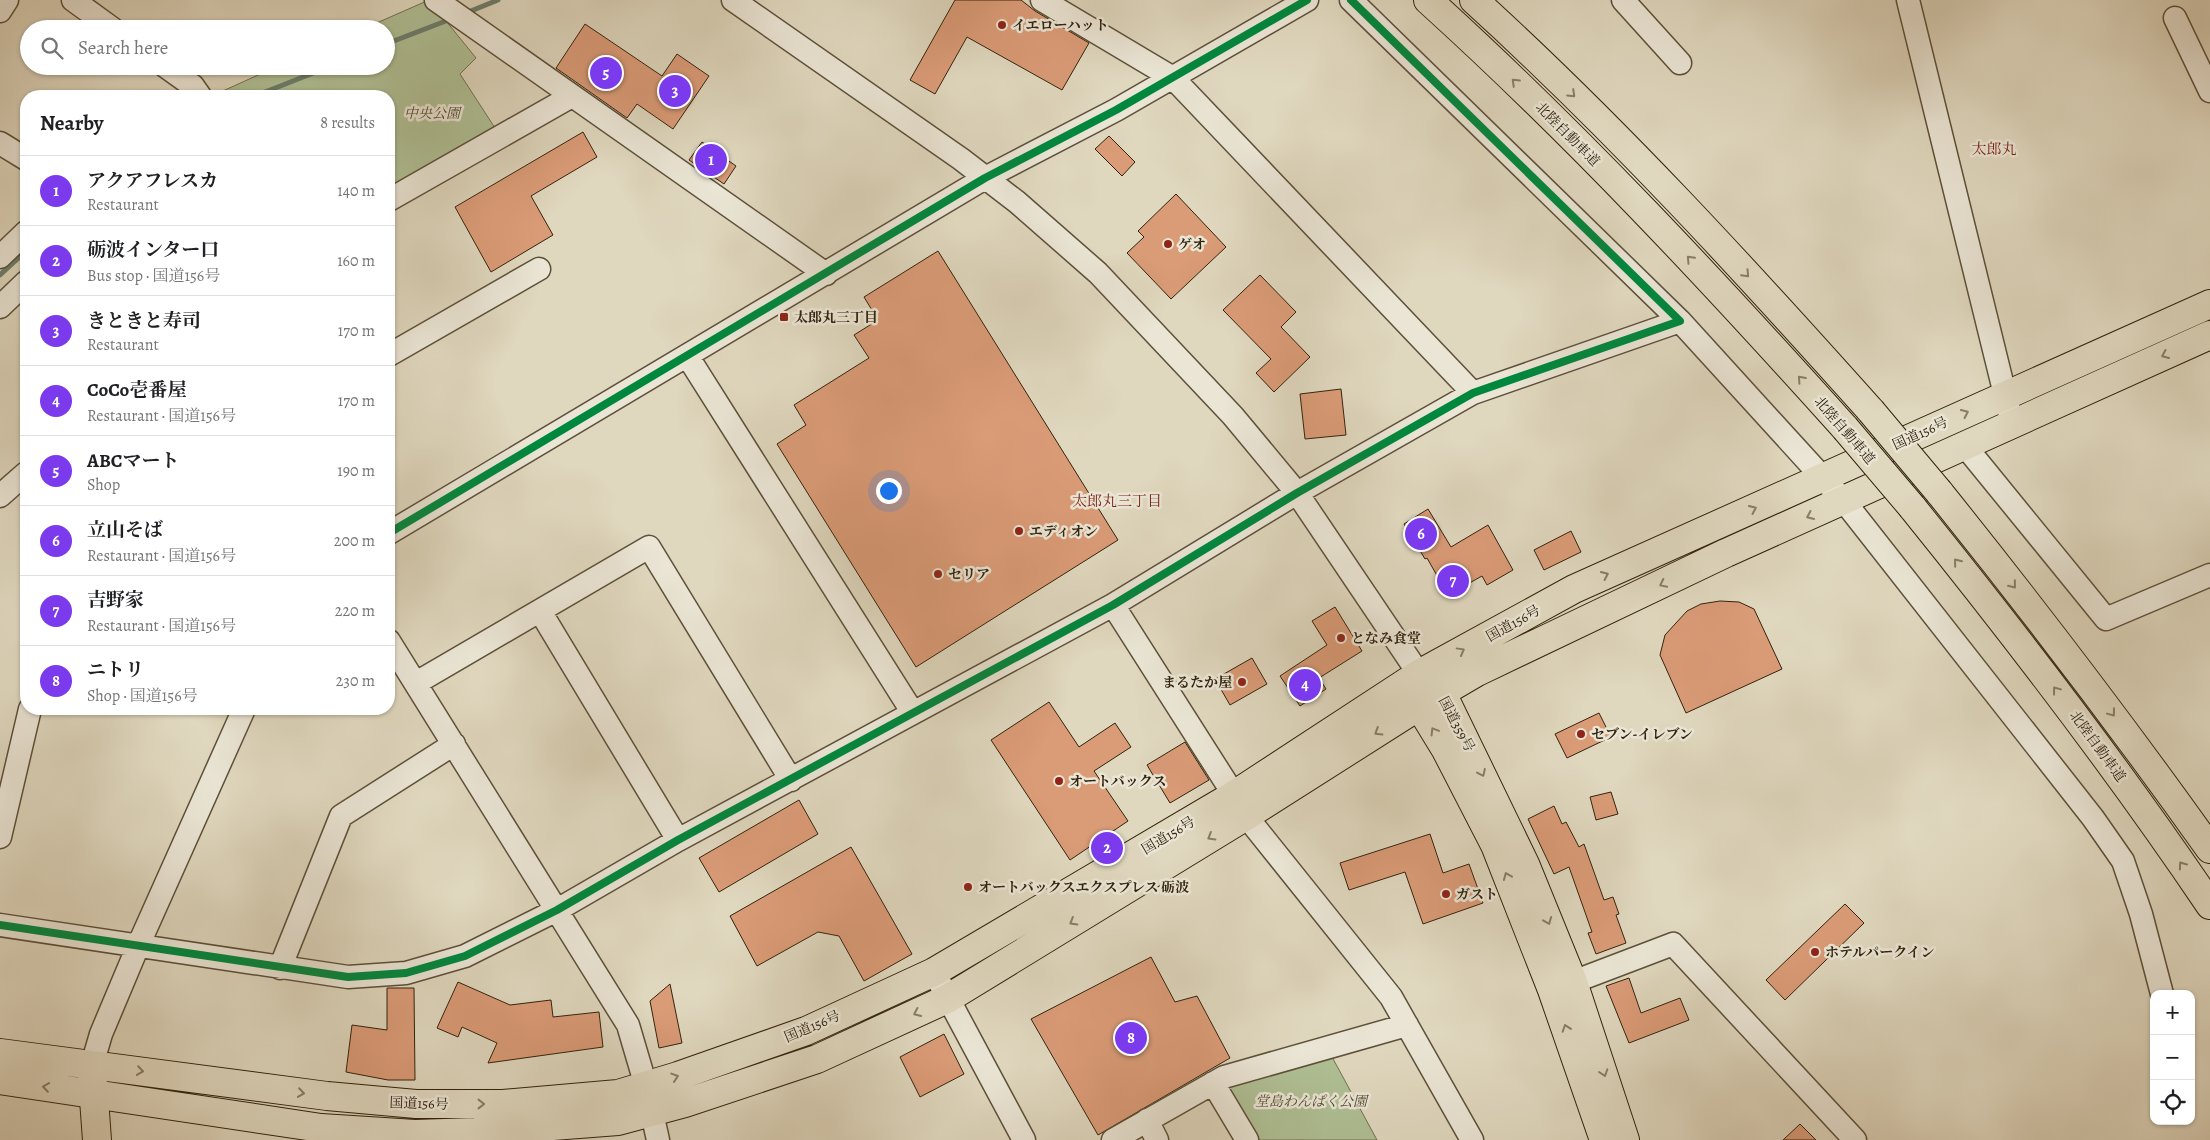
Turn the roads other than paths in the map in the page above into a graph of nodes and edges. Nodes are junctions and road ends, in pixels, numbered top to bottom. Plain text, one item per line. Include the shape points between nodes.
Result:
1 (7, 0) edge
2 (73, 0) edge
3 (436, 0) edge
4 (734, 0) edge
5 (1042, 0) edge
6 (1307, 0) edge
7 (1351, 0) edge
8 (1428, 0) edge
9 (1474, 0) edge
10 (1623, 0) edge
11 (1908, 0) edge
12 (0, 12) edge
13 (2175, 18) dead end
14 (101, 20) edge
15 (1680, 63) dead end
16 (178, 75) edge
17 (1173, 78) junction
18 (196, 90) edge
19 (2210, 91) edge
20 (572, 96) junction
21 (0, 143) edge
22 (20, 155) edge
23 (986, 178) junction
24 (395, 197) edge
25 (20, 238) edge
26 (0, 256) edge
27 (539, 269) dead end
28 (826, 274) junction
29 (20, 288) edge
30 (2210, 304) edge
31 (0, 307) edge
32 (1680, 321) junction
33 (2210, 335) edge
34 (395, 352) edge
35 (688, 357) junction
36 (1473, 394) junction
37 (2004, 395) junction
38 (2012, 423) junction
39 (1965, 446) junction
40 (20, 478) edge
41 (1823, 478) junction
42 (1297, 493) junction
43 (0, 496) edge
44 (1844, 501) junction
45 (395, 529) edge
46 (2210, 576) edge
47 (1113, 605) junction
48 (540, 611) junction
49 (395, 650) edge
50 (1418, 674) junction
51 (416, 683) junction
52 (1431, 700) junction
53 (913, 713) junction
54 (29, 715) edge
55 (241, 715) edge
56 (454, 744) junction
57 (791, 780) junction
58 (1240, 806) junction
59 (0, 837) edge
60 (678, 840) junction
61 (2210, 849) edge
62 (2210, 905) edge
63 (557, 910) junction
64 (0, 924) edge
65 (138, 946) junction
66 (280, 968) junction
67 (934, 972) junction
68 (1573, 982) junction
69 (2161, 990) edge
70 (947, 999) junction
71 (1407, 1025) junction
72 (0, 1053) edge
73 (92, 1065) junction
74 (0, 1080) edge
75 (1213, 1083) junction
76 (646, 1086) junction
77 (93, 1092) junction
78 (652, 1112) junction
79 (1152, 1130) edge
80 (97, 1140) edge
81 (658, 1140) edge
82 (1024, 1140) edge
83 (1113, 1140) edge
84 (1247, 1140) edge
85 (1472, 1140) edge
86 (1604, 1140) edge
87 (1625, 1140) edge
88 (1855, 1140) edge

1 - 12 street
2 - 14 street
3 - 20 street
4 - 23 street
5 - 17 street
6 - 17 street
7 - 32 street
62 -> 8 main road, 北陸自動車道, bridge via 2088,732 1999,615 1845,428 1652,218 1555,120
9 -> 61 main road, bridge via 1675,197 1871,411 2025,599
10 - 15 street
11 - 37 street
13 - 19 street
16 - 18 street
17 - 23 street
17 - 36 street
20 - 24 street
20 - 28 street
21 - 22 street
23 - 28 street
23 - 42 street via 1098,273 1233,416
25 - 26 street
27 - 34 street
28 - 35 street
29 - 31 street
30 - 37 main road, 国道156号
32 - 36 street
32 - 41 street
33 -> 38 main road, 国道156号
35 - 45 street
35 - 53 street
36 - 42 street
37 - 38 street
41 -> 37 main road, 国道156号
38 - 39 main road, 国道156号
39 - 44 main road, 国道156号
39 - 46 street via 2106,619
40 - 43 street
41 - 44 street
50 -> 41 main road, 国道156号 via 1574,589
42 - 47 street
42 - 50 street
44 -> 52 main road, 国道156号 via 1726,553 1478,672
44 - 69 street via 2014,715 2124,861
47 - 53 street
47 - 58 street
48 - 51 street
48 - 57 street via 649,547
48 - 60 street
49 - 51 street
50 - 52 main road, 国道359号
50 - 58 main road, 国道156号
51 - 56 street
52 -> 58 main road, 国道156号
52 -> 68 main road, 国道359号 via 1525,864
86 -> 52 main road, 国道359号 via 1552,990 1495,846 1446,750
53 - 57 street
54 - 59 street
55 - 65 street
56 - 63 street
56 - 66 street via 341,816
57 - 60 street
58 - 67 main road, 国道156号
58 -> 70 main road, 国道156号
58 - 71 street via 1391,997
60 - 63 street
63 - 66 street via 465,956 406,973 348,977
63 - 76 street via 628,1025
64 - 65 street
65 - 66 street
65 - 73 street via 101,1034
67 - 70 street
76 -> 67 main road, 国道156号 via 806,1031
68 -> 87 main road, 国道359号
68 - 88 street via 1673,944
70 -> 78 main road, 国道156号 via 817,1059
70 - 82 street
71 - 75 street via 1224,1077
71 - 85 street
72 - 73 main road, 国道156号
73 -> 76 main road, 国道156号 via 327,1096 416,1104 503,1104 618,1094
73 - 77 main road
77 -> 74 main road, 国道156号
75 - 79 street
75 - 84 street
76 - 78 street
77 - 78 main road, 国道156号 via 321,1128 415,1134 618,1121
77 - 80 main road
78 - 81 street
79 - 83 street

